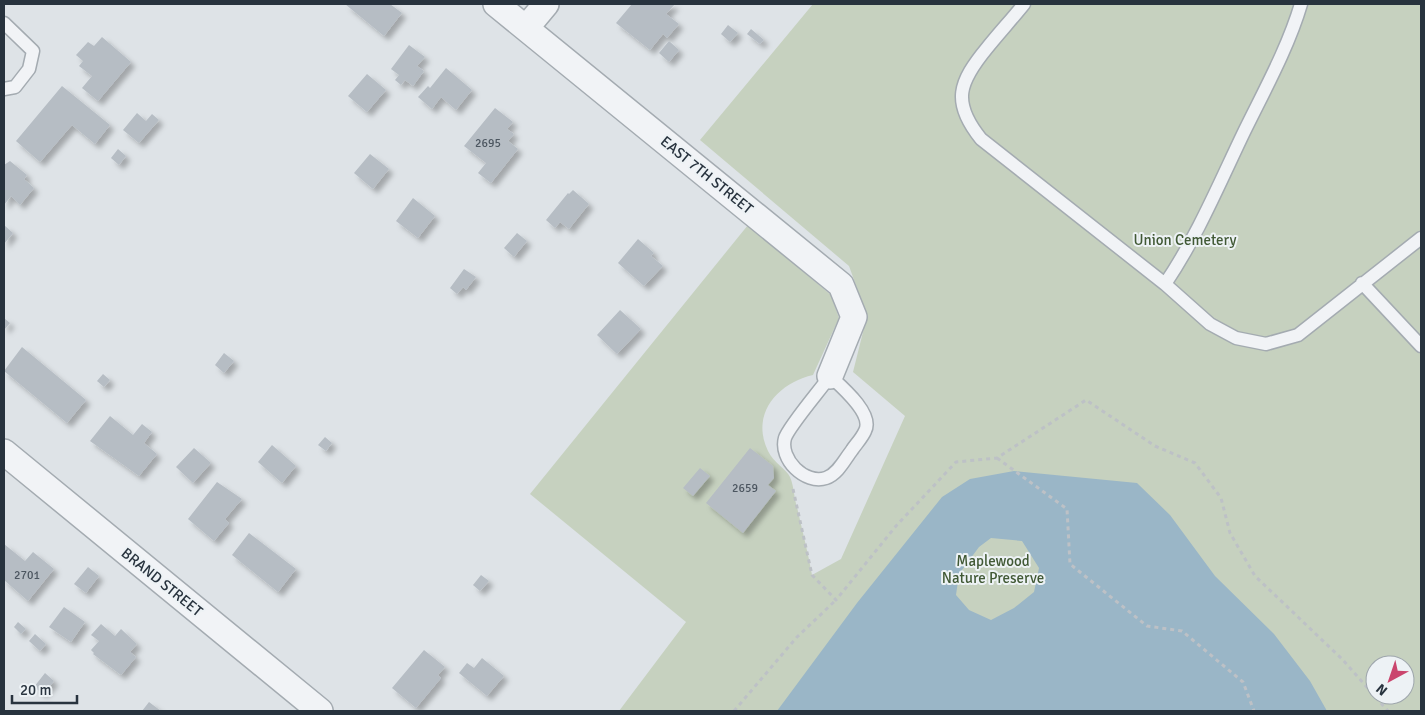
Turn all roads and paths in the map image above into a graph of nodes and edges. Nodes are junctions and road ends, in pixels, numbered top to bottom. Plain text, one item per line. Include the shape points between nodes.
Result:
1 (496, 4) edge
2 (546, 4) edge
3 (1024, 4) edge
4 (1301, 4) edge
5 (4, 23) edge
6 (526, 28) junction
7 (4, 89) edge
8 (1421, 238) edge
9 (1362, 283) junction
10 (1165, 284) junction
11 (1421, 346) edge
12 (830, 376) junction
13 (4, 452) edge
14 (997, 458) junction
15 (792, 484) dead end
16 (836, 600) junction
17 (320, 711) edge
18 (734, 711) edge
19 (1254, 711) edge
20 (1388, 711) edge

1 - 6 street, EAST 7TH STREET
2 - 6 street
3 - 10 lane via 971,68 962,86 962,105 968,122 981,139
4 - 10 lane via 1296,23 1240,141 1184,256
5 - 7 lane via 33,51 29,70 15,87
6 - 12 street, EAST 7TH STREET via 841,285 854,317
8 - 9 lane
9 - 10 lane via 1298,335 1266,344 1236,338 1210,324
9 - 11 lane
12 - 12 lane via 786,436 783,449 789,462 801,473 816,479 826,478 835,472 866,430 866,419 858,404
13 - 17 street, BRAND STREET
14 - 16 path via 956,462 896,526
14 - 19 path via 1068,509 1070,564 1147,626 1182,632 1243,682
14 - 20 path via 1086,400 1155,446 1195,463 1222,498 1230,534 1255,576 1342,658
15 - 16 path via 812,575
16 - 18 path via 797,637

